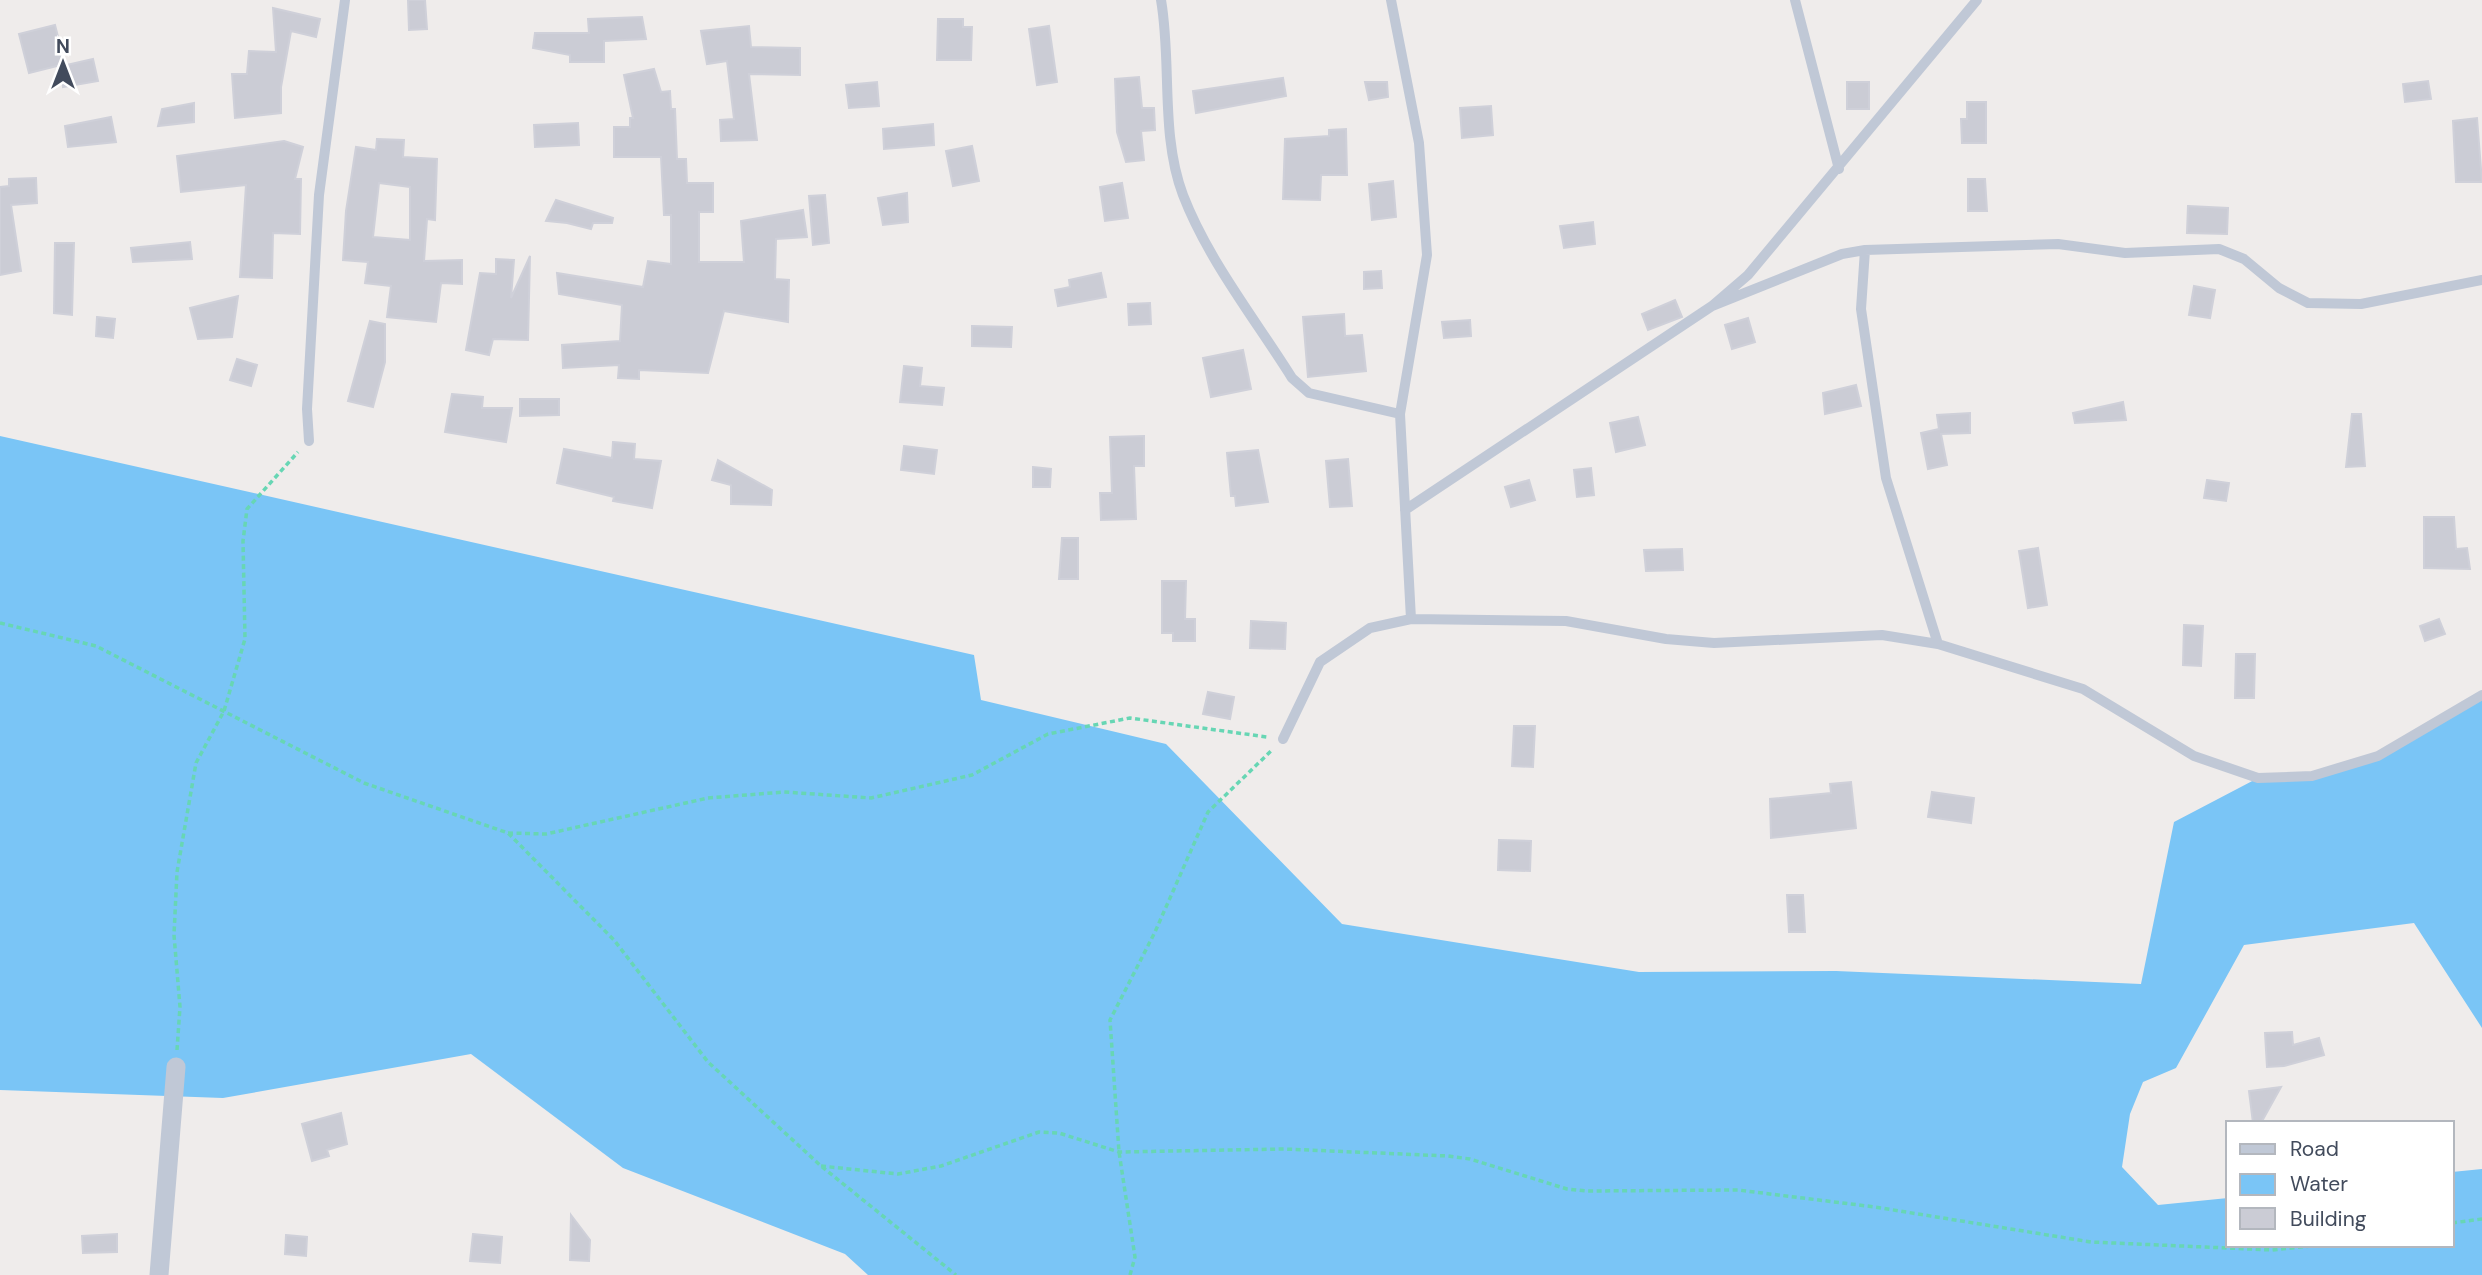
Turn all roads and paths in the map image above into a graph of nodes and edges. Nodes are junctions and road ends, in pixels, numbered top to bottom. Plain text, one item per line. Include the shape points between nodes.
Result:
1 (345, 0) edge
2 (1161, 0) edge
3 (1391, 0) edge
4 (1795, 0) edge
5 (1977, 0) edge
6 (1839, 169) junction
7 (1865, 250) junction
8 (2482, 281) edge
9 (1712, 306) junction
10 (1400, 414) junction
11 (309, 440) joint
12 (1405, 510) junction
13 (1411, 619) junction
14 (0, 623) edge
15 (1938, 644) junction
16 (2482, 695) edge
17 (224, 711) junction
18 (1283, 738) junction
19 (508, 833) junction
20 (176, 1067) joint
21 (1119, 1152) junction
22 (821, 1166) junction
23 (2482, 1219) edge
24 (2454, 1223) edge
25 (2301, 1247) edge
26 (159, 1275) edge
27 (956, 1275) edge
28 (1130, 1275) edge

1 - 11 lane via 319,195 307,395
2 - 10 lane via 1169,125 1183,194 1213,253 1292,378 1309,393
3 - 10 lane via 1419,143 1427,255
4 - 6 lane
5 - 6 lane
6 - 9 lane via 1748,275
7 - 8 lane via 2058,244 2124,253 2219,249 2244,259 2279,288 2308,303 2361,304
7 - 9 lane via 1842,254
7 - 15 lane via 1861,309 1886,478
9 - 12 lane
10 - 12 lane
11 - 17 path via 247,509 243,541 245,639
12 - 13 lane
13 - 15 lane via 1566,621 1714,643 1882,635
13 - 18 lane via 1370,628 1320,662
14 - 17 path via 96,646
15 - 16 lane via 2082,689 2194,756 2258,778 2312,776 2378,757
17 - 19 path via 364,783
17 - 20 path via 196,763 177,872 174,935 180,1007
18 - 19 path via 1130,718 1048,734 972,775 871,798 784,792 708,798 546,834
18 - 21 path via 1208,812 1155,932 1114,1009 1109,1032
19 - 22 path via 614,940 708,1062
20 - 26 street
21 - 22 path via 1059,1133 1039,1132 941,1167 898,1174
21 - 25 path via 1284,1149 1448,1156 1567,1189 1738,1191 1875,1207 2091,1242 2272,1250
21 - 28 path via 1135,1257
22 - 27 path
23 - 24 path

